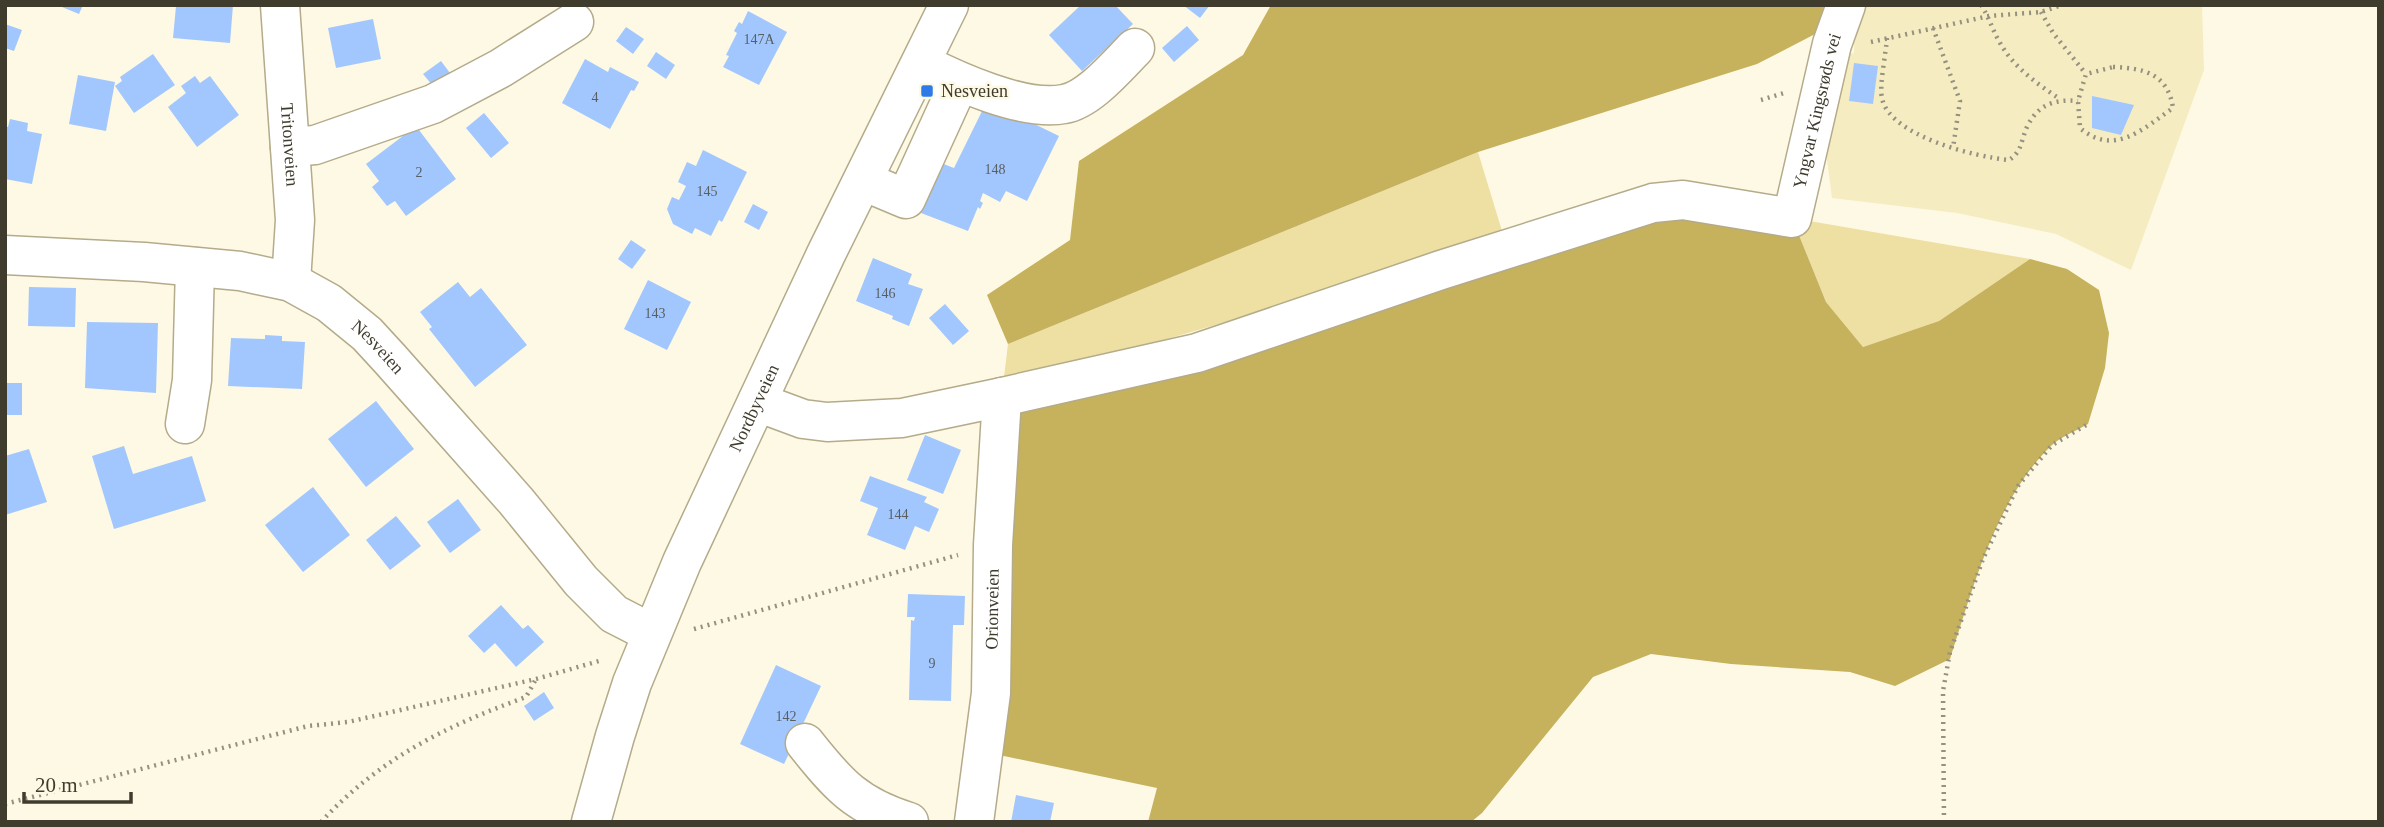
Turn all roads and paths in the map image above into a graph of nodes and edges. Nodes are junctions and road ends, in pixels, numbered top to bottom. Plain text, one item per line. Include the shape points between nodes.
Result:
1 (280, 5) edge
2 (949, 5) edge
3 (1846, 5) edge
4 (1981, 5) edge
5 (2062, 5) edge
6 (2042, 12) junction
7 (1989, 16) junction
8 (574, 22) dead end
9 (1933, 28) junction
10 (1887, 38) junction
11 (1832, 44) junction
12 (1135, 48) dead end
13 (921, 63) junction
14 (2086, 74) junction
15 (960, 83) junction
16 (2061, 99) junction
17 (2078, 102) junction
18 (290, 147) junction
19 (1953, 148) junction
20 (863, 181) junction
21 (5, 256) edge
22 (195, 267) junction
23 (291, 282) junction
24 (1002, 397) junction
25 (757, 402) junction
26 (185, 424) dead end
27 (2088, 424) dead end
28 (993, 545) junction
29 (651, 633) junction
30 (606, 659) dead end
31 (536, 679) junction
32 (805, 743) dead end
33 (5, 804) edge
34 (321, 822) edge
35 (591, 822) edge
36 (909, 822) edge
37 (974, 822) edge
38 (1944, 822) edge

1 - 18 street, Tritonveien
2 - 13 street, Nordbyveien
3 - 11 street, Yngvar Kingsrøds vei
4 - 7 path
5 - 6 path
6 - 7 path
6 - 14 path
7 - 9 path
7 - 16 path via 1999,41 2022,71
8 - 18 street via 433,104 316,145
9 - 10 path
9 - 19 path via 1960,101
10 - 11 path via 1854,46
10 - 19 path via 1881,98 1885,107 1909,130
11 - 24 street, Yngvar Kingsrøds vei via 1791,218 1683,200 1653,203 1197,353
12 - 15 street via 1091,90 1065,104 1034,105
13 - 15 street
13 - 20 street, Nordbyveien
14 - 17 path
14 - 17 path via 2113,67 2150,72 2171,92 2173,108 2120,140 2105,142 2080,128
15 - 20 street via 906,199
16 - 17 path
16 - 19 path via 2038,113 2028,125 2019,151 2009,160
18 - 23 street, Tritonveien via 295,220
20 - 25 street, Nordbyveien
21 - 22 street, Nesveien
22 - 23 street, Nesveien
22 - 26 street via 192,380
23 - 29 street, Nesveien via 329,303 367,334 581,581 614,614
24 - 25 street via 902,418 838,422 803,419
24 - 28 street, Orionveien
25 - 29 street, Nordbyveien
27 - 38 path via 2052,445 2018,486 1979,570 1950,652 1943,691
28 - 29 path via 700,629
28 - 37 street, Orionveien via 990,693
29 - 35 street, Nordbyveien
30 - 31 path
31 - 33 path via 348,722 308,726
31 - 34 path via 526,698 449,727 386,763
32 - 36 street via 829,774 867,806

